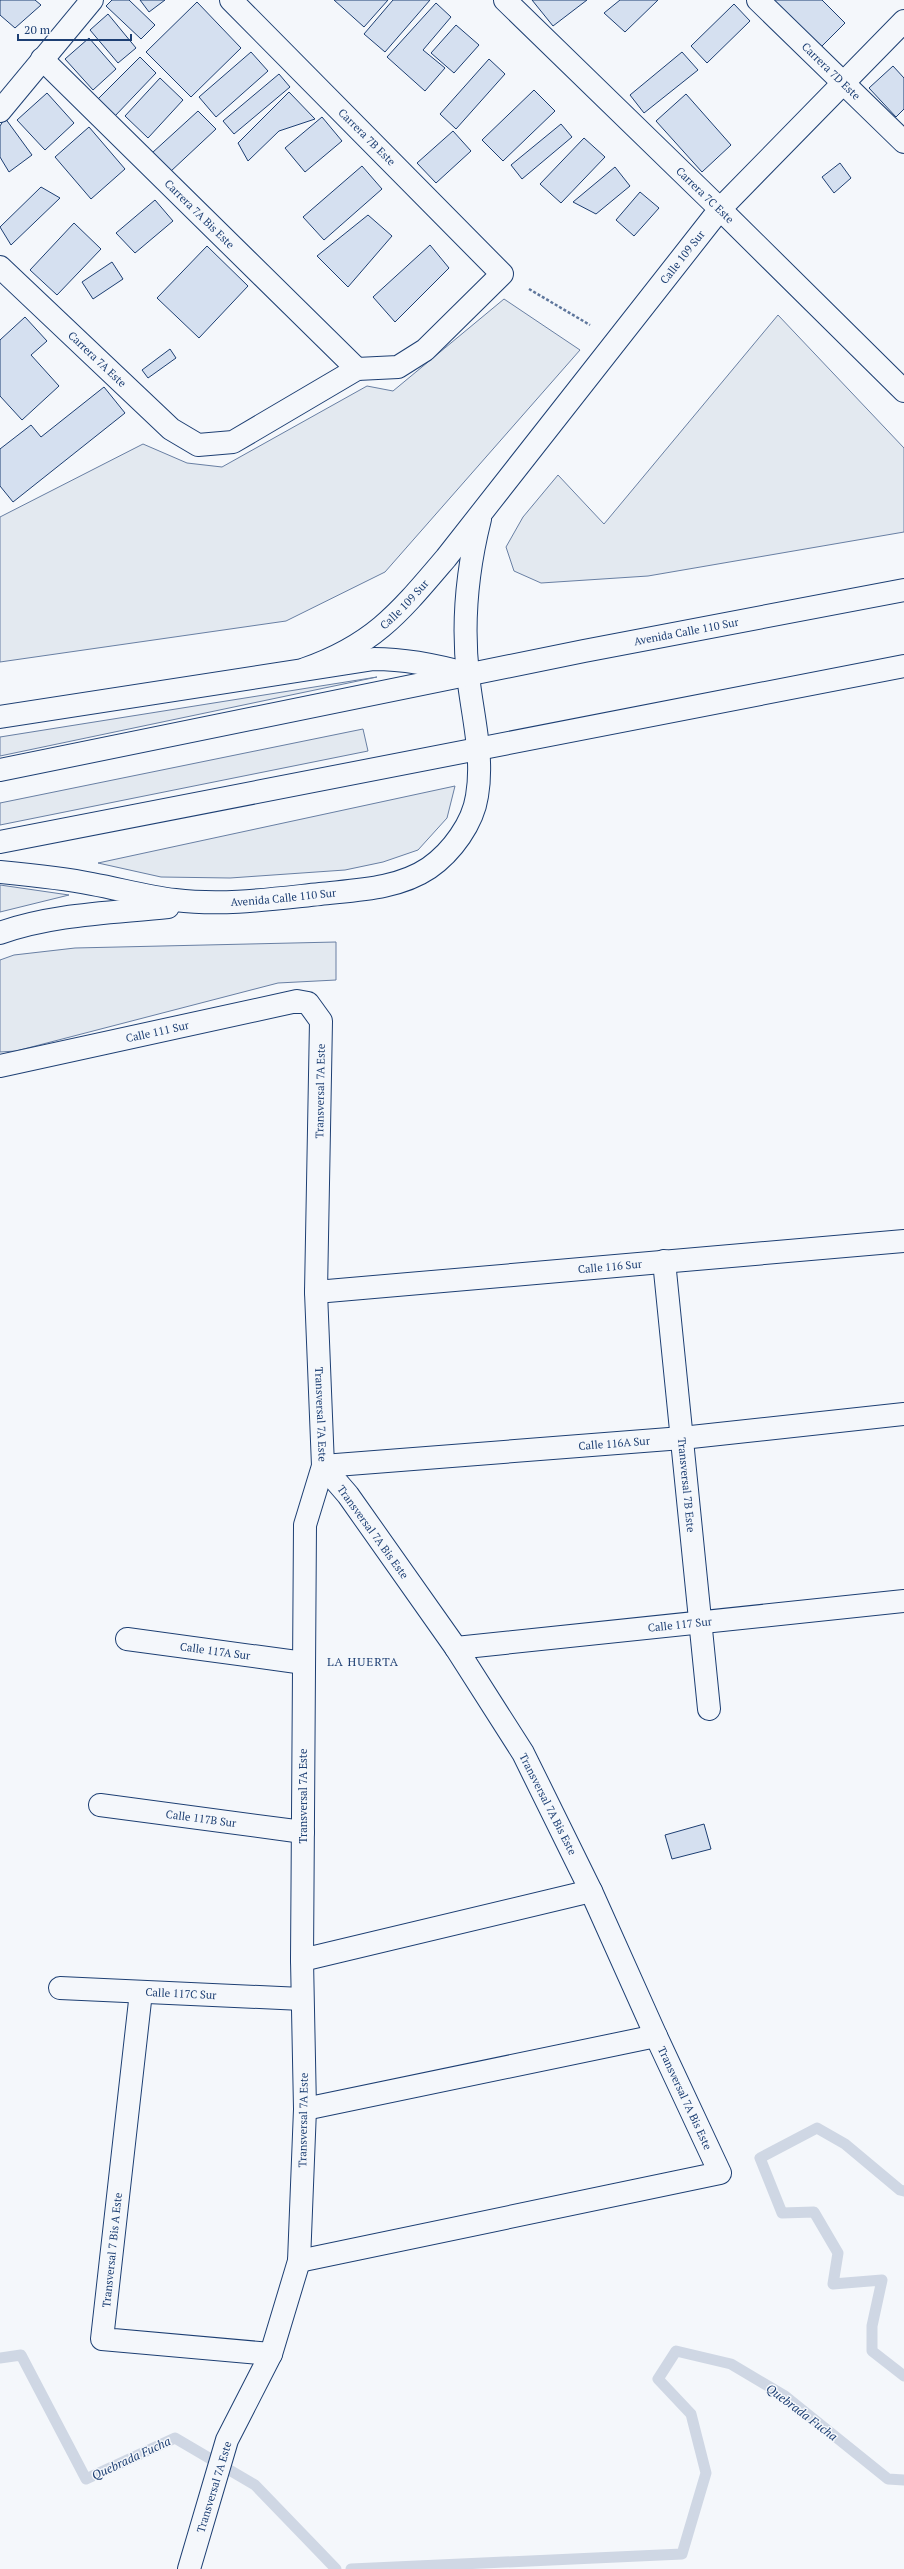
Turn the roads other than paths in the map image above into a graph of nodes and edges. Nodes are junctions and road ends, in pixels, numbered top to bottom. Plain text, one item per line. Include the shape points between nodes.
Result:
1 (92, 0) edge
2 (231, 0) edge
3 (505, 0) edge
4 (758, 0) edge
5 (904, 21) edge
6 (42, 59) junction
7 (844, 83) junction
8 (0, 112) edge
9 (904, 142) edge
10 (720, 209) junction
11 (0, 267) edge
12 (357, 369) junction
13 (904, 391) edge
14 (481, 512) junction
15 (904, 590) edge
16 (904, 666) edge
17 (305, 669) junction
18 (468, 674) junction
19 (0, 717) edge
20 (477, 748) junction
21 (0, 770) edge
22 (0, 842) edge
23 (0, 872) edge
24 (208, 902) junction
25 (0, 933) edge
26 (313, 1008) joint
27 (0, 1066) edge
28 (904, 1241) edge
29 (664, 1260) junction
30 (316, 1292) junction
31 (904, 1414) edge
32 (682, 1438) junction
33 (323, 1466) junction
34 (904, 1601) edge
35 (700, 1622) junction
36 (127, 1639) dead end
37 (456, 1648) junction
38 (304, 1663) junction
39 (709, 1709) dead end
40 (100, 1805) dead end
41 (303, 1832) junction
42 (591, 1890) junction
43 (302, 1960) junction
44 (60, 1988) dead end
45 (140, 1992) junction
46 (302, 1999) junction
47 (656, 2036) junction
48 (305, 2109) junction
49 (299, 2261) junction
50 (272, 2354) junction
51 (189, 2569) edge

1 - 6 main road
2 - 12 main road, Carrera 7B Este via 502,274 425,350 398,367
3 - 10 main road, Carrera 7C Este
4 - 7 main road, Carrera 7D Este
5 - 7 main road, Calle 109 Sur
6 - 8 main road
6 - 12 main road, Carrera 7A Bis Este
7 - 9 main road, Carrera 7D Este
7 - 10 main road, Calle 109 Sur
10 - 13 main road, Carrera 7C Este
10 - 14 main road, Calle 109 Sur
11 - 12 main road, Carrera 7A Este via 171,429 198,445 233,442
14 - 17 main road, Calle 109 Sur via 404,608 359,645 335,658
14 - 18 main road, Calle 109 Sur via 470,559 465,611
15 - 18 main road, Avenida Calle 110 Sur
16 - 20 main road
17 - 18 main road, Avenida Calle 110 Sur via 374,658 428,663
17 - 19 main road, Avenida Calle 110 Sur
18 - 20 main road, Calle 109 Sur
18 - 21 main road, Avenida Calle 110 Sur
20 - 22 main road
20 - 24 main road, Avenida Calle 110 Sur via 477,796 471,815 453,846 428,868 380,887 249,902
23 - 24 main road, Avenida Calle 110 Sur via 61,879 176,900
24 - 25 main road via 82,916 37,923
26 - 27 main road, Calle 111 Sur via 297,1001
26 - 30 main road, Transversal 7A Este via 321,1021
28 - 29 main road, Calle 116 Sur
29 - 30 main road, Calle 116 Sur
29 - 32 main road, Transversal 7B Este
30 - 33 main road, Transversal 7A Este
31 - 32 main road, Calle 116A Sur
32 - 33 main road, Calle 116A Sur
32 - 35 main road, Transversal 7B Este
33 - 37 main road, Transversal 7A Bis Este via 348,1495
33 - 38 main road, Transversal 7A Este via 305,1525
34 - 35 main road, Calle 117 Sur
35 - 37 main road, Calle 117 Sur
35 - 39 main road, Transversal 7B Este
36 - 38 main road, Calle 117A Sur
37 - 42 main road, Transversal 7A Bis Este via 523,1753
38 - 41 main road, Transversal 7A Este
40 - 41 main road, Calle 117B Sur
41 - 43 main road, Transversal 7A Este
42 - 43 main road
42 - 47 main road, Transversal 7A Bis Este
43 - 46 main road, Transversal 7A Este
44 - 45 main road, Calle 117C Sur
45 - 46 main road, Calle 117C Sur
45 - 50 main road, Transversal 7 Bis A Este via 102,2339
46 - 48 main road, Transversal 7A Este
47 - 48 main road
47 - 49 main road, Transversal 7A Bis Este via 720,2174
48 - 49 main road, Transversal 7A Este
49 - 50 main road, Transversal 7A Este
50 - 51 main road, Transversal 7A Este via 227,2440

